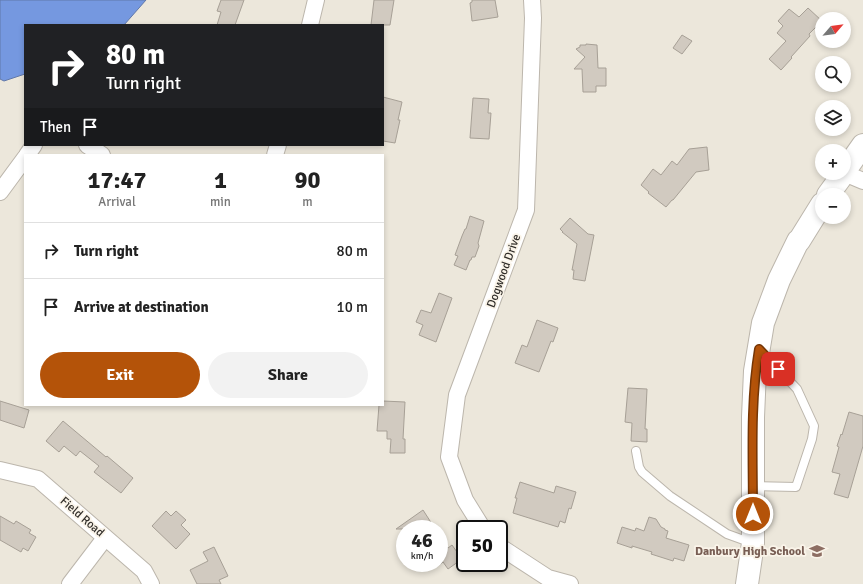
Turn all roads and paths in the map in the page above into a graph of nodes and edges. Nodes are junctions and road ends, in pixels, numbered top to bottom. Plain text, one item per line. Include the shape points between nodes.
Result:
1 (316, 0) edge
2 (532, 0) edge
3 (310, 24) edge
4 (863, 145) edge
5 (88, 146) edge
6 (100, 154) edge
7 (24, 159) edge
8 (851, 163) edge
9 (851, 176) edge
10 (863, 181) edge
11 (0, 192) edge
12 (815, 215) edge
13 (759, 349) junction
14 (636, 451) dead end
15 (0, 470) edge
16 (753, 485) junction
17 (478, 520) edge
18 (105, 538) junction
19 (753, 543) junction
20 (508, 552) edge
21 (70, 584) edge
22 (151, 584) edge
23 (570, 584) edge
24 (747, 584) edge

1 - 3 street
2 - 17 street, Dogwood Drive via 526,210 457,395 450,457 465,500
4 - 8 main road
5 - 6 street
7 - 11 street
9 - 10 street
12 - 13 main road via 778,280 763,323
13 - 16 main road via 755,371
13 - 16 lane via 797,389 814,426 796,487
14 - 19 lane via 642,472 670,496 727,534
15 - 18 street, Field Road via 38,479
16 - 19 main road
18 - 21 street
18 - 22 street, Field Road via 144,571
19 - 24 main road
20 - 23 street via 548,578

